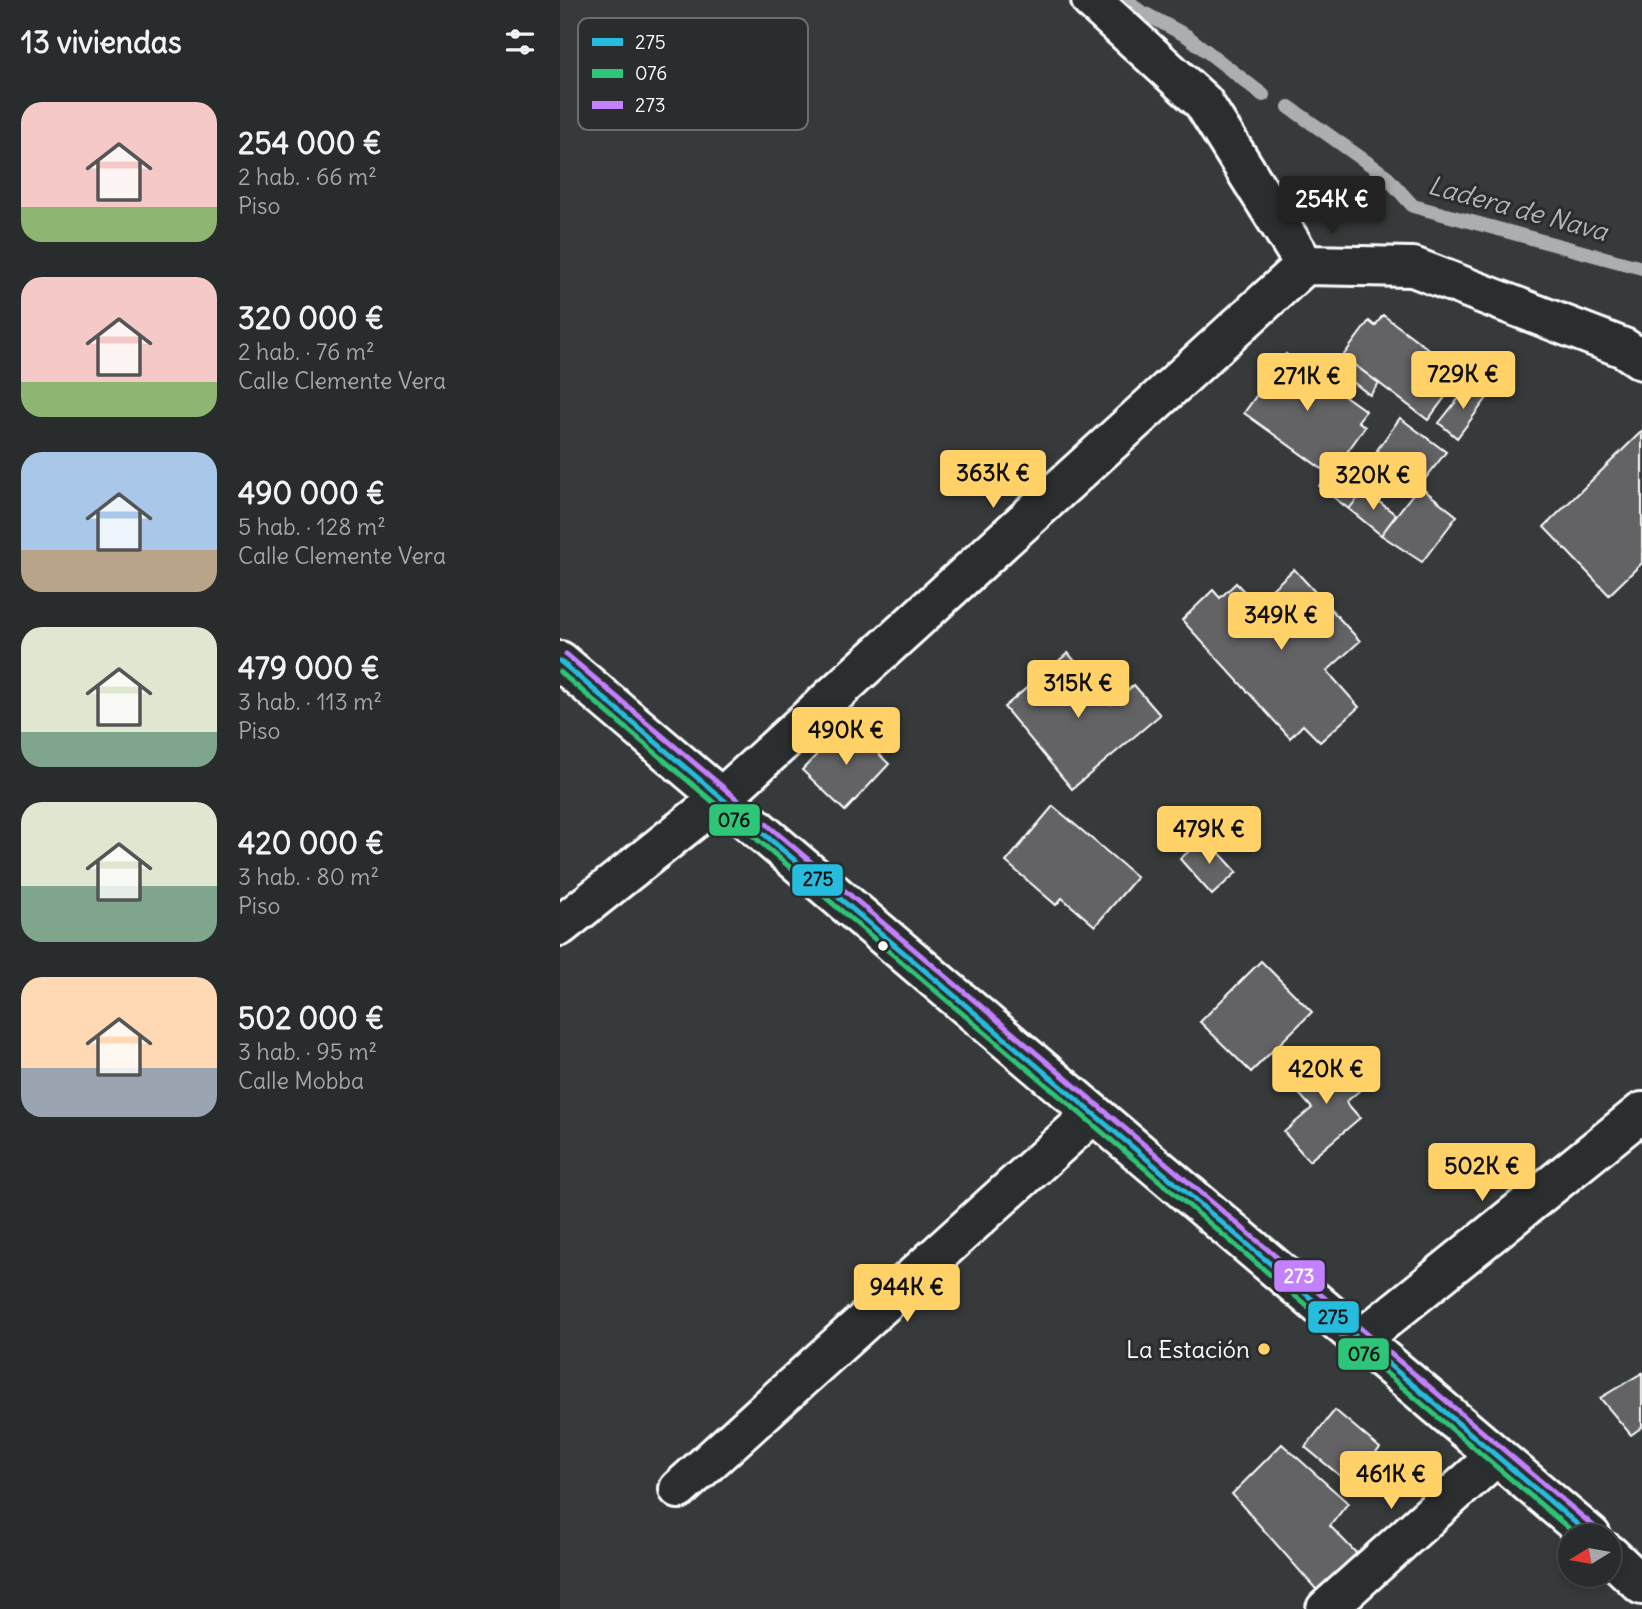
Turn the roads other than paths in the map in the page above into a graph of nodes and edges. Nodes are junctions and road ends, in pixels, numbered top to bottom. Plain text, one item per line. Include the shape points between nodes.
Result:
1 (1091, 0) edge
2 (1305, 265) junction
3 (1642, 360) edge
4 (560, 661) edge
5 (721, 798) junction
6 (560, 926) edge
7 (1642, 1112) edge
8 (1093, 1114) junction
9 (1360, 1340) junction
10 (1496, 1456) junction
11 (679, 1489) dead end
12 (1577, 1524) edge
13 (1621, 1565) edge
14 (1642, 1585) edge
15 (1326, 1609) edge

1 - 2 street via 1203,102
2 - 3 street via 1413,267 1624,348
2 - 5 street
4 - 5 street
5 - 6 street
5 - 8 street
7 - 9 street
8 - 9 street
8 - 11 street
9 - 10 street
10 - 12 street
10 - 15 street
13 - 14 street

